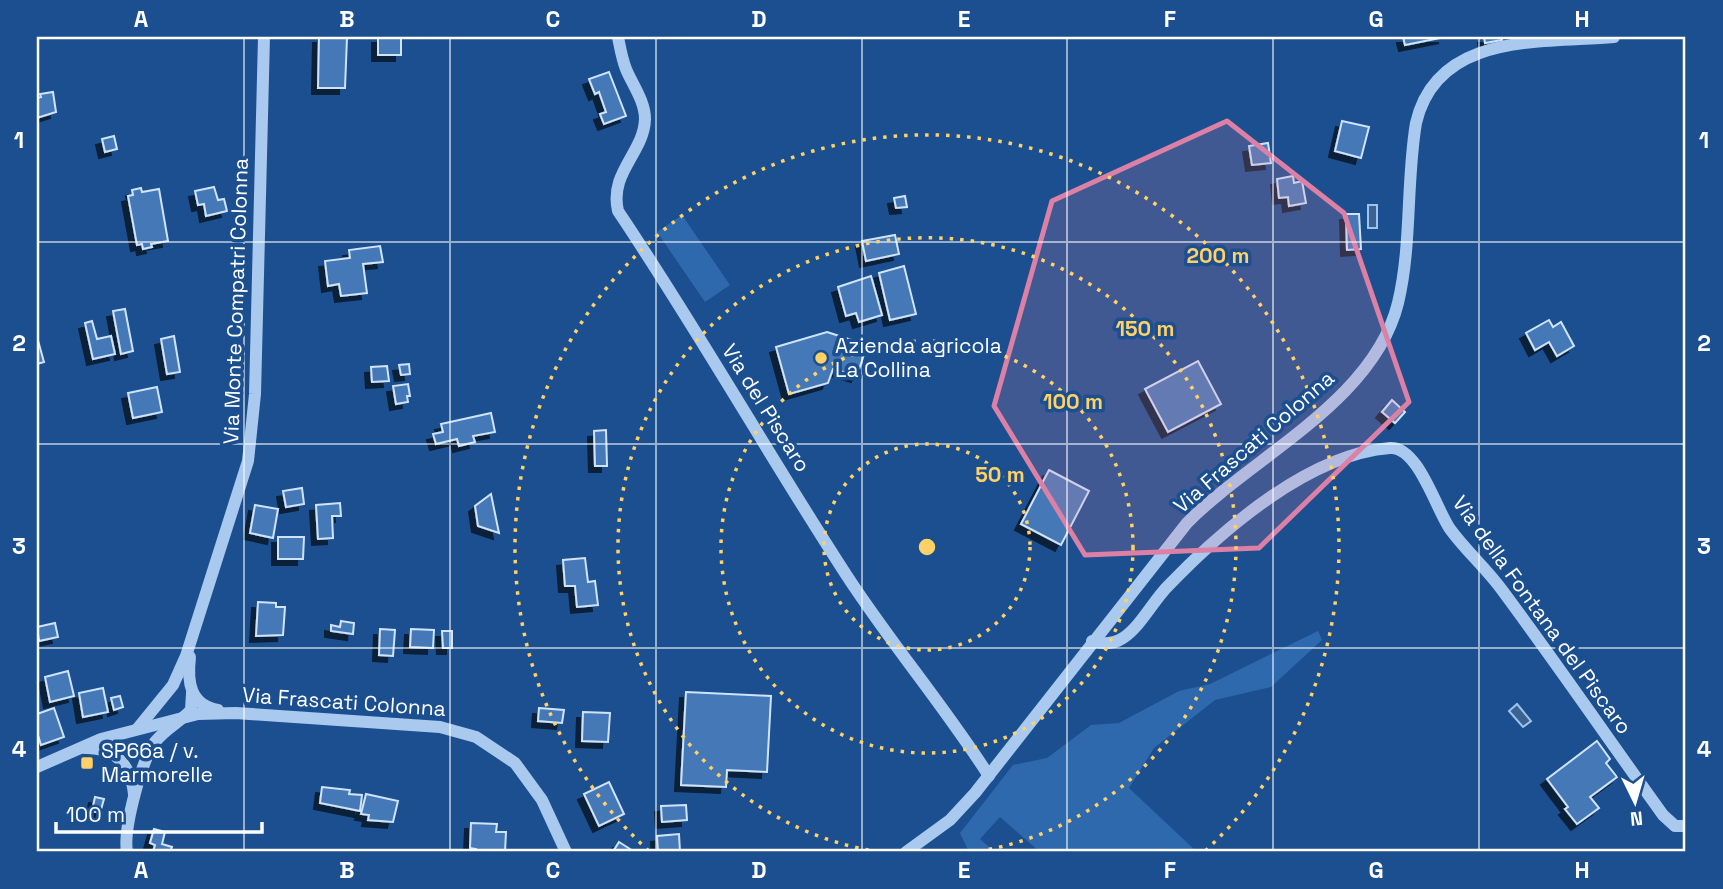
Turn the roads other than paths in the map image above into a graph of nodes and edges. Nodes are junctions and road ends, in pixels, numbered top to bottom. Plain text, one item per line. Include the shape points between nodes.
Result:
1 (264, 37) edge
2 (618, 37) edge
3 (1614, 37) edge
4 (1092, 641) junction
5 (192, 643) junction
6 (191, 693) junction
7 (166, 694) junction
8 (236, 713) junction
9 (180, 718) junction
10 (138, 728) junction
11 (61, 754) junction
12 (37, 767) edge
13 (989, 776) junction
14 (134, 803) junction
15 (1686, 826) edge
16 (127, 852) edge
17 (566, 852) edge
18 (905, 852) edge

1 - 5 street, Via Monte Compatri Colonna via 252,435 246,469
2 - 13 street, Via del Piscaro via 645,119 618,181 614,196 618,211 866,604
3 - 4 street, Via Frascati Colonna via 1492,48 1456,64 1434,84 1416,123 1399,300 1373,357 1325,409 1187,523
4 - 13 street, Via Frascati Colonna
4 - 15 street, Via della Fontana del Piscaro via 1107,643 1126,636 1184,570 1296,481 1348,458 1401,449 1413,461 1452,531 1502,590 1663,815 1675,826
5 - 6 street
5 - 7 street
6 - 8 street via 208,708
6 - 9 street via 191,710
7 - 9 street via 168,711
7 - 10 street
8 - 9 street, Via Frascati Colonna
8 - 17 street, Via Frascati Colonna via 432,726 471,735 494,747 523,772
9 - 10 street, Via Frascati Colonna
9 - 14 street via 151,748
10 - 11 street, Via Frascati Colonna
11 - 12 street
11 - 14 street via 90,748 118,758 129,770
13 - 18 street, Via Frascati Colonna via 950,820
14 - 16 street

